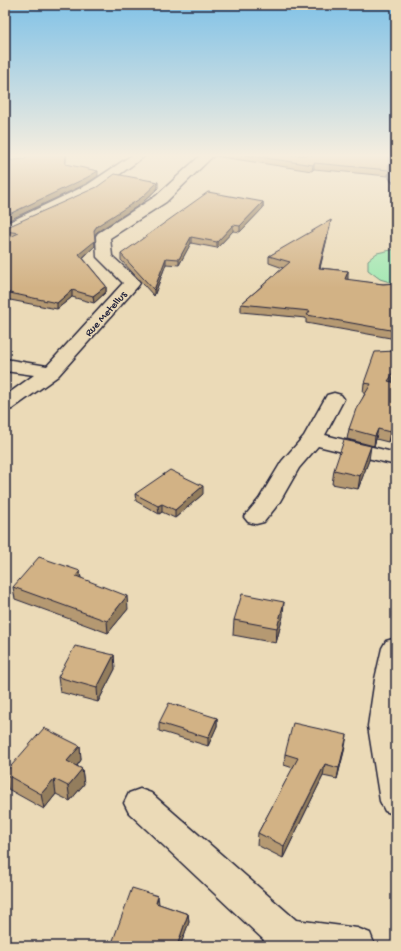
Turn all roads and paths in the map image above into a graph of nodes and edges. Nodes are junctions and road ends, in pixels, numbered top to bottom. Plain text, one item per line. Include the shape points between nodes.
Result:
1 (68, 199) edge
2 (160, 199) edge
3 (5, 229) edge
4 (5, 365) edge
5 (51, 372) junction
6 (334, 399) dead end
7 (5, 405) edge
8 (312, 438) junction
9 (396, 459) edge
10 (256, 517) dead end
11 (396, 648) edge
12 (396, 801) edge
13 (140, 803) dead end
14 (284, 942) edge
15 (357, 946) edge

1 - 3 street
2 - 5 street, Rue Metellus via 103,236 105,257 132,283
4 - 5 street
5 - 7 street, Rue Metellus
6 - 8 street
8 - 9 street
8 - 10 street
11 - 12 street via 383,726
13 - 14 street
14 - 15 street

